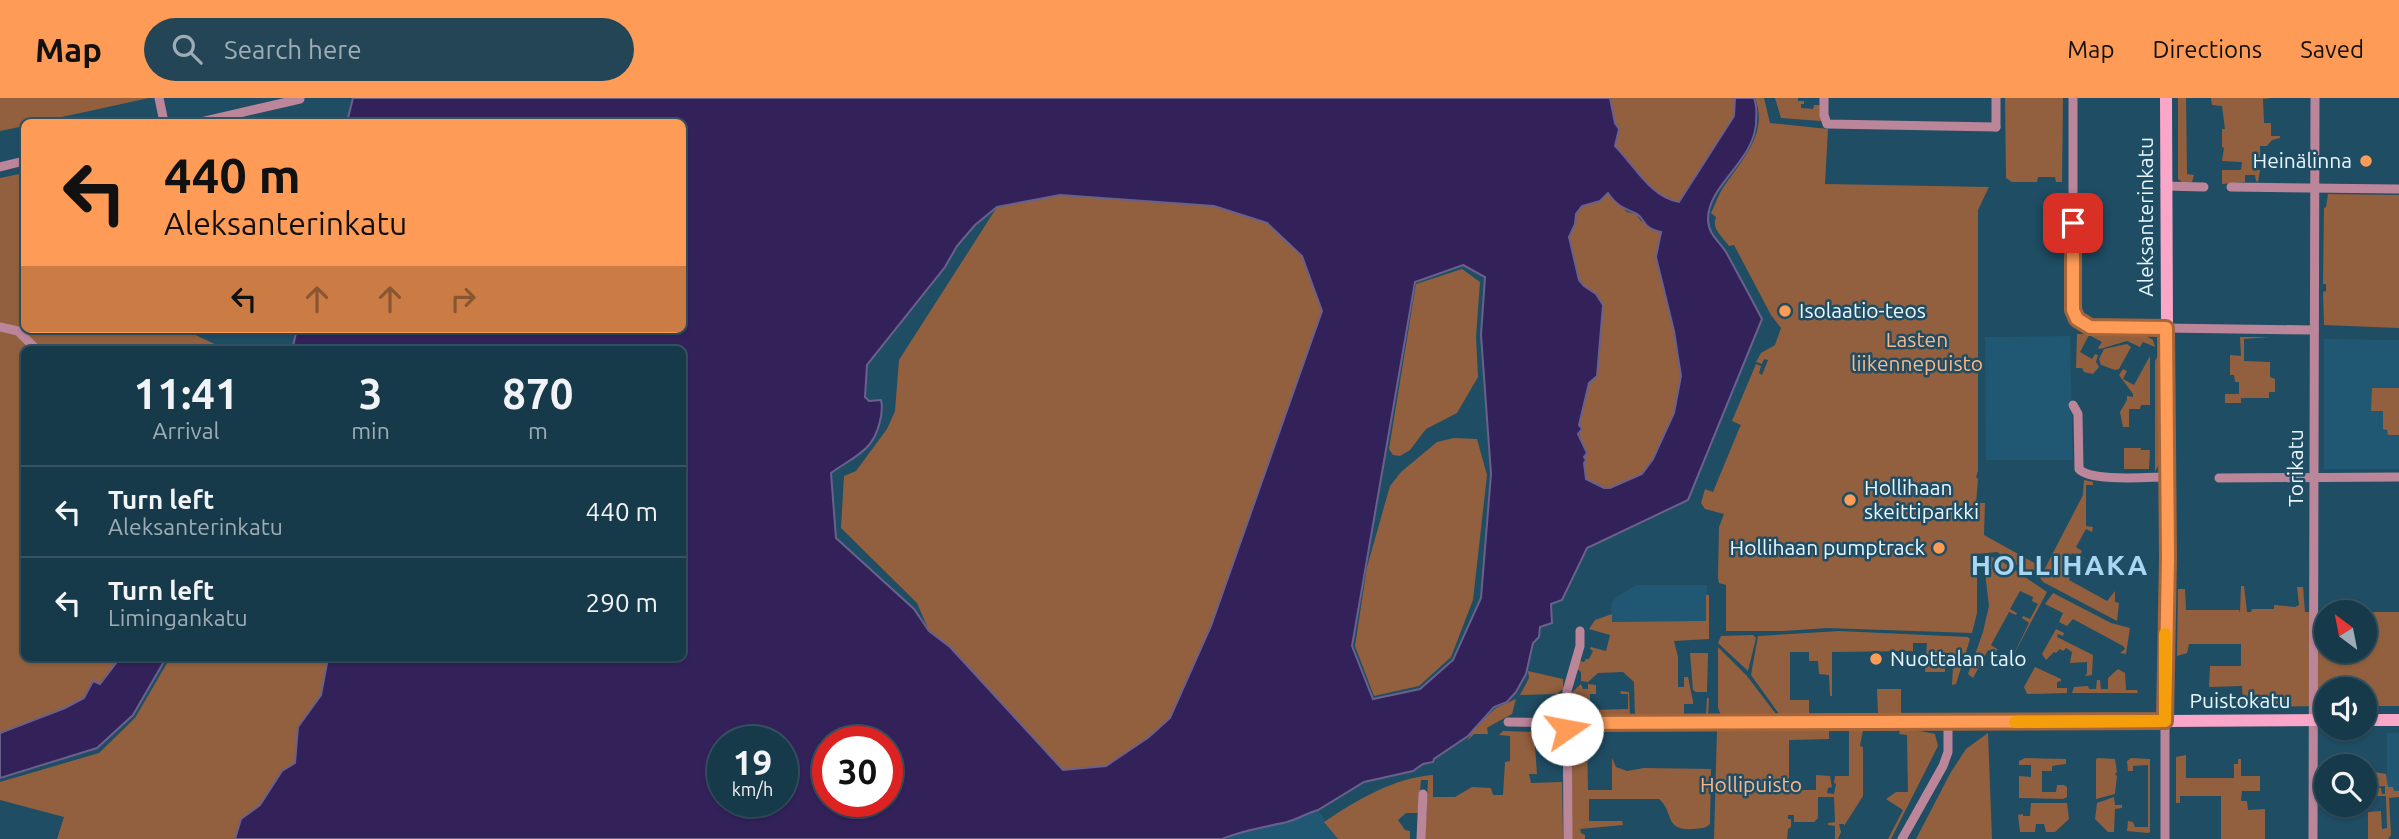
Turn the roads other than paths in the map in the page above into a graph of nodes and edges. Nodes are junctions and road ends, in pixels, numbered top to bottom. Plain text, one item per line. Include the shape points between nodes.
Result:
1 (159, 98) edge
2 (1824, 98) edge
3 (1996, 98) edge
4 (2073, 98) edge
5 (2166, 98) edge
6 (2315, 98) edge
7 (300, 99) edge
8 (163, 119) edge
9 (214, 119) edge
10 (21, 162) edge
11 (0, 167) edge
12 (2165, 186) junction
13 (2204, 187) dead end
14 (2231, 187) dead end
15 (2315, 188) junction
16 (2399, 189) edge
17 (0, 327) edge
18 (2166, 328) junction
19 (2314, 330) junction
20 (33, 346) edge
21 (2073, 405) dead end
22 (2168, 477) junction
23 (2313, 477) junction
24 (2399, 477) edge
25 (2219, 478) dead end
26 (1580, 631) dead end
27 (2318, 677) edge
28 (2314, 720) edge
29 (2377, 720) edge
30 (2399, 720) edge
31 (2165, 721) junction
32 (1508, 722) dead end
33 (1948, 722) junction
34 (1567, 723) junction
35 (2318, 740) edge
36 (1423, 794) dead end
37 (1421, 839) edge
38 (1568, 839) edge
39 (1902, 839) edge
40 (2165, 839) edge
41 (2313, 839) edge

1 - 8 street
2 - 3 street via 1827,124 1999,131
4 - 18 street via 2073,310 2090,327
5 - 12 main road, Aleksanterinkatu
6 - 15 street, Torikatu
7 - 9 street
10 - 11 street
12 - 13 street
12 - 18 main road, Aleksanterinkatu
14 - 15 street
15 - 16 street
15 - 19 street, Torikatu
17 - 20 street via 18,331
18 - 19 street
18 - 22 main road, Aleksanterinkatu
19 - 23 street, Torikatu
21 - 22 street via 2078,414 2079,469 2083,474
22 - 31 main road, Aleksanterinkatu
23 - 24 street
23 - 25 street
23 - 27 street, Torikatu
26 - 34 street via 1567,691
28 - 31 main road, Puistokatu
29 - 30 main road
31 - 33 street, Puistokatu
31 - 40 street, Aleksanterinkatu
32 - 34 street, Puistokatu
33 - 34 street, Puistokatu
33 - 39 street via 1943,766
34 - 38 street
35 - 41 street, Torikatu
36 - 37 street

